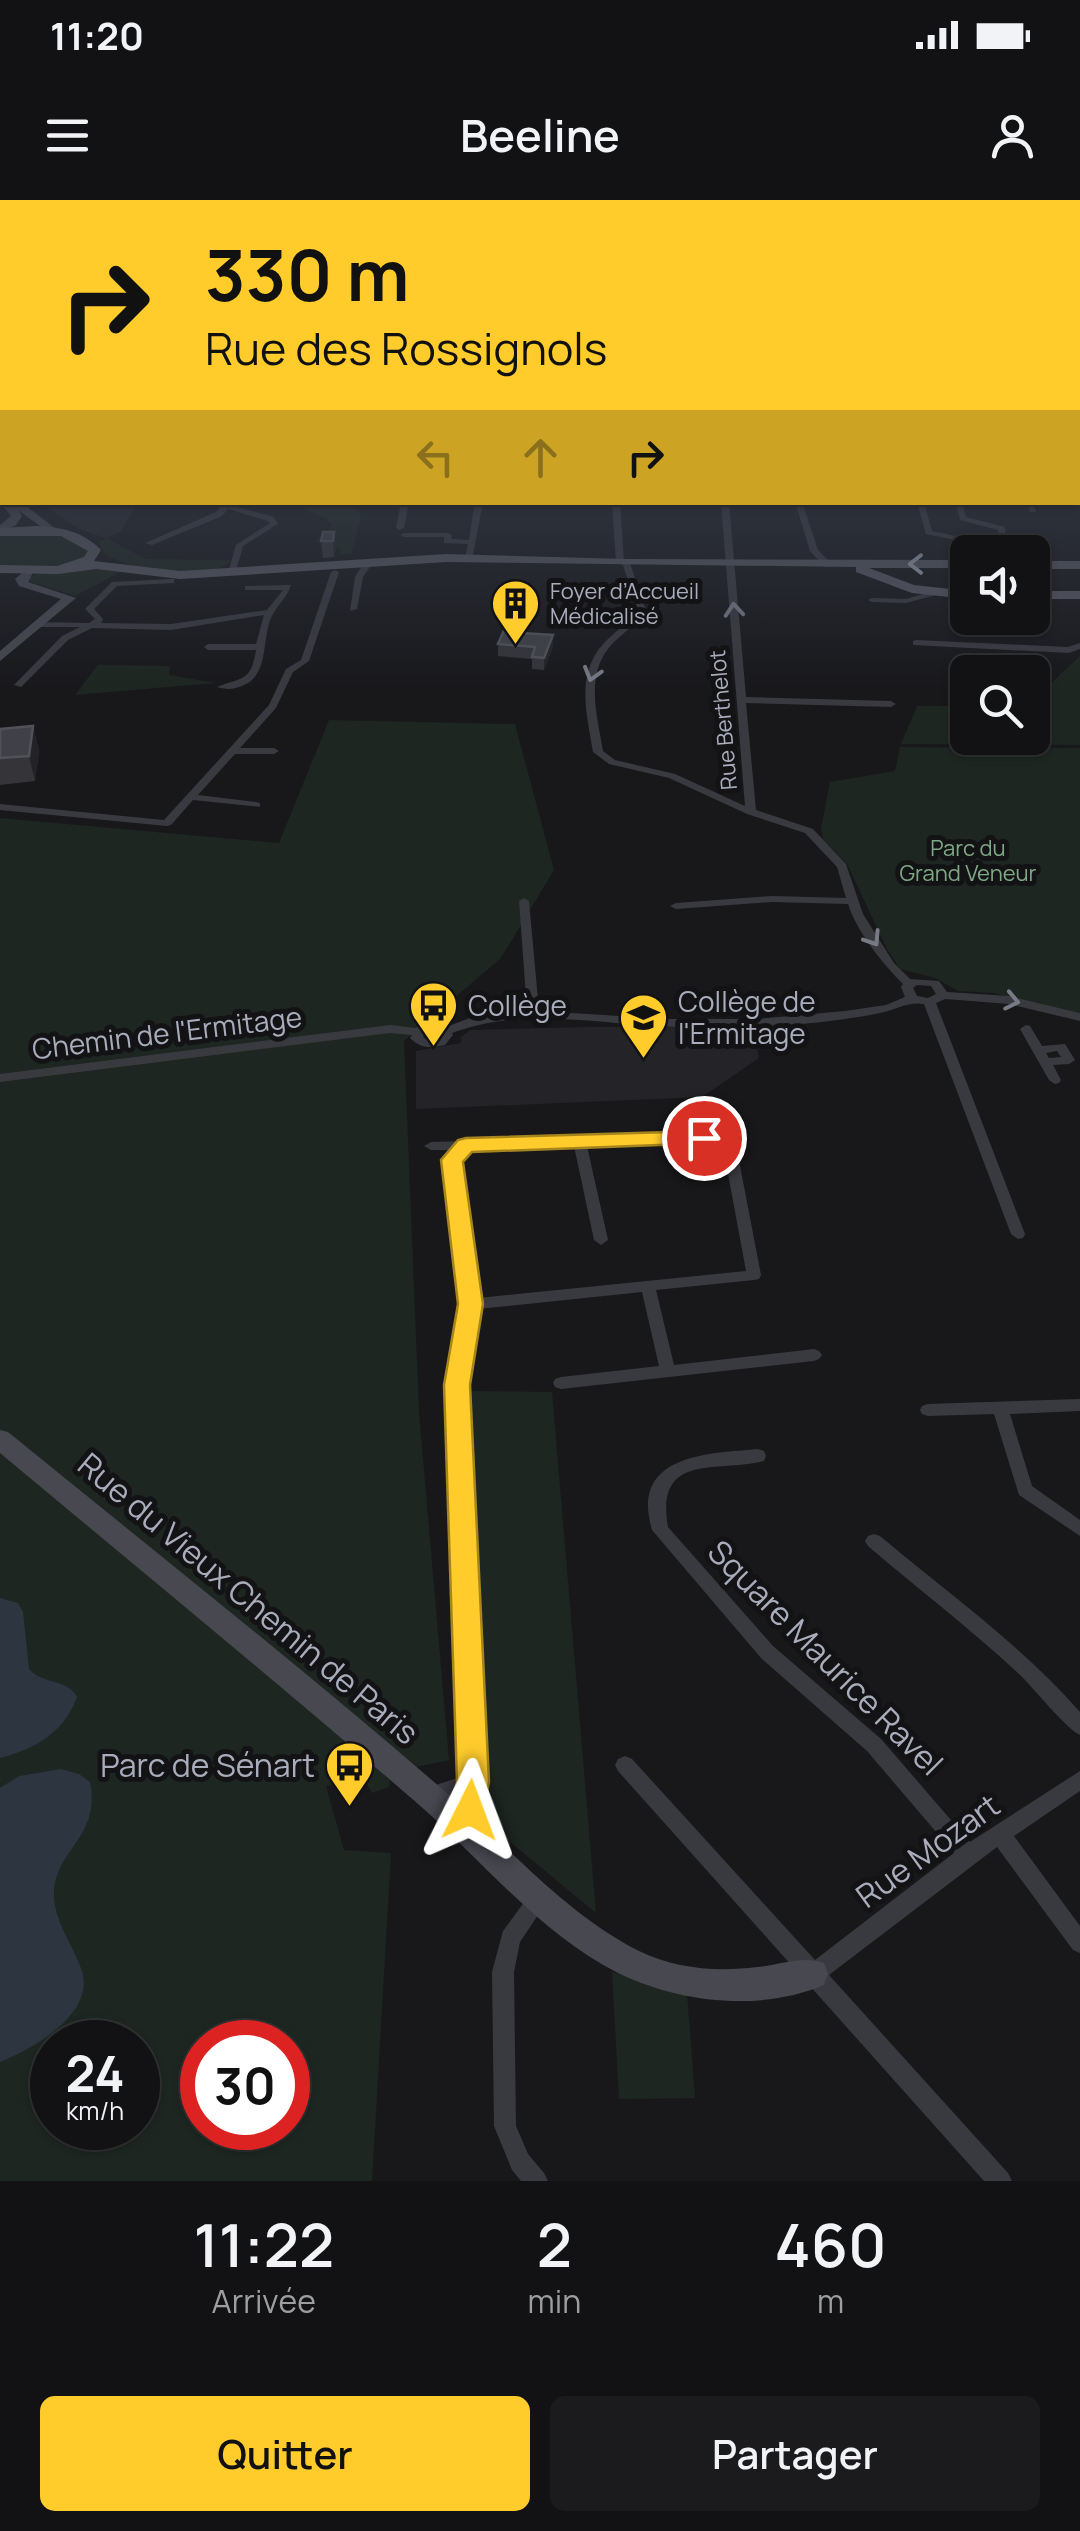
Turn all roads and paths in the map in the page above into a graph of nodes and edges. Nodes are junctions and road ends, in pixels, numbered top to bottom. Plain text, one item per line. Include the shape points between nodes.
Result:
1 (10, 506) edge
2 (19, 506) edge
3 (225, 506) edge
4 (234, 506) edge
5 (404, 506) edge
6 (478, 506) edge
7 (617, 506) edge
8 (725, 506) edge
9 (799, 506) edge
10 (921, 506) edge
11 (959, 506) edge
12 (0, 530) edge
13 (51, 530) junction
14 (1003, 535) edge
15 (950, 537) edge
16 (473, 542) junction
17 (149, 543) dead end
18 (95, 550) junction
19 (470, 558) junction
20 (623, 563) junction
21 (730, 564) junction
22 (950, 564) edge
23 (1050, 564) edge
24 (1080, 564) edge
25 (367, 565) junction
26 (828, 565) junction
27 (73, 567) junction
28 (864, 567) junction
29 (316, 568) junction
30 (0, 569) edge
31 (233, 569) junction
32 (28, 571) junction
33 (336, 572) dead end
34 (171, 582) dead end
35 (248, 588) dead end
36 (934, 593) junction
37 (950, 594) edge
38 (1050, 595) edge
39 (1080, 595) edge
40 (872, 600) dead end
41 (353, 608) dead end
42 (270, 612) junction
43 (97, 622) junction
44 (207, 623) junction
45 (40, 624) junction
46 (86, 628) junction
47 (126, 628) junction
48 (916, 643) dead end
49 (116, 644) dead end
50 (1080, 646) edge
51 (208, 647) dead end
52 (261, 647) junction
53 (0, 658) edge
54 (18, 685) dead end
55 (221, 686) dead end
56 (741, 700) junction
57 (891, 704) dead end
58 (274, 750) dead end
59 (233, 751) junction
60 (191, 797) junction
61 (256, 805) dead end
62 (0, 807) edge
63 (751, 812) junction
64 (524, 900) dead end
65 (851, 902) junction
66 (676, 906) dead end
67 (910, 984) junction
68 (912, 998) junction
69 (936, 999) junction
70 (533, 1017) junction
71 (1080, 1017) edge
72 (1026, 1030) dead end
73 (1041, 1056) junction
74 (1074, 1061) edge
75 (0, 1078) edge
76 (1055, 1080) dead end
77 (580, 1142) junction
78 (466, 1145) junction
79 (432, 1146) dead end
80 (1018, 1234) dead end
81 (600, 1240) dead end
82 (648, 1286) junction
83 (471, 1304) junction
84 (814, 1355) dead end
85 (668, 1371) junction
86 (560, 1383) dead end
87 (1080, 1405) edge
88 (1000, 1408) junction
89 (928, 1410) dead end
90 (0, 1439) edge
91 (758, 1456) dead end
92 (1080, 1529) edge
93 (874, 1541) dead end
94 (1080, 1726) edge
95 (625, 1765) dead end
96 (1080, 1780) edge
97 (473, 1782) junction
98 (430, 1796) junction
99 (463, 1826) junction
100 (1000, 1834) junction
101 (968, 1855) junction
102 (541, 1896) junction
103 (1080, 1943) edge
104 (813, 1974) junction
105 (536, 2181) edge
106 (1000, 2181) edge

1 - 12 street via 17,516
2 - 13 street
3 - 17 street
4 - 31 street via 274,524 240,545
5 - 16 street via 402,531
6 - 16 street
7 - 20 street
8 - 21 street, Rue Berthelot
9 - 26 street via 814,551
10 - 15 street via 929,532
11 - 14 street via 963,518 1002,529
12 - 13 main road
13 - 18 main road
16 - 19 street
18 - 27 main road
18 - 31 main road via 117,563 156,571
19 - 20 main road
19 - 25 main road
20 - 21 main road
20 -> 63 street via 640,616 591,664 586,693 598,752
21 - 26 main road
56 -> 21 street, Rue Berthelot
22 -> 28 main road
23 - 24 main road
25 - 29 main road
25 - 41 street
26 - 28 main road
27 - 29 main road via 180,575
27 - 32 main road
28 - 36 main road via 903,587
29 - 31 main road
30 - 32 main road
32 - 45 street via 23,584 70,598
33 - 59 street via 305,661 289,671 273,706
34 - 43 street via 115,584 89,608
35 - 42 street via 288,587
36 - 37 main road
36 - 40 street
38 - 39 main road
42 - 44 street
42 - 52 street
43 - 44 street
43 - 46 street
44 - 47 street
45 - 46 street
45 - 53 street
46 - 47 street
46 - 54 street via 65,638
47 - 49 street
48 - 50 street
51 - 52 street
52 - 55 street via 244,684
56 - 57 street
56 - 63 street, Rue Berthelot
58 - 59 street
59 - 60 street
60 - 61 street
60 - 62 street via 167,823
63 - 65 street via 810,832 842,866
64 - 70 street
65 - 66 street
65 -> 67 street via 890,965
67 - 68 street
67 - 69 street via 935,983 943,990
68 - 69 street
68 - 70 street via 816,1019 712,1024
69 -> 71 street via 1010,1000
69 - 80 street
70 - 75 street, Chemin de l'Ermitage via 472,1022 446,1032 434,1026 390,1029
72 - 73 street
73 - 74 street
73 - 76 street
77 - 78 street
77 - 81 street
77 - 82 street via 704,1138 730,1150 754,1275
78 - 79 street
78 - 83 street via 452,1160
82 - 83 street
82 - 85 street
83 - 97 street via 457,1385
84 - 85 street
85 - 86 street
87 - 88 street
88 - 89 street
88 - 92 street via 1025,1490
90 - 98 street, Rue du Vieux Chemin de Paris
91 - 101 street, Square Maurice Ravel via 672,1472 658,1485 653,1506 660,1530 767,1652 874,1745
93 - 94 street via 998,1640
95 - 104 street
96 - 100 street, Rue Mozart
97 - 98 street
97 - 99 street
98 - 99 street, Rue du Vieux Chemin de Paris
99 - 102 street, Rue du Vieux Chemin de Paris
100 - 101 street, Rue Mozart
100 - 103 street
101 - 104 street, Rue Mozart
102 - 104 street, Rue du Vieux Chemin de Paris via 619,1956 664,1976 758,1985
102 - 105 street via 510,1938 503,1972 505,2126
104 - 106 street

